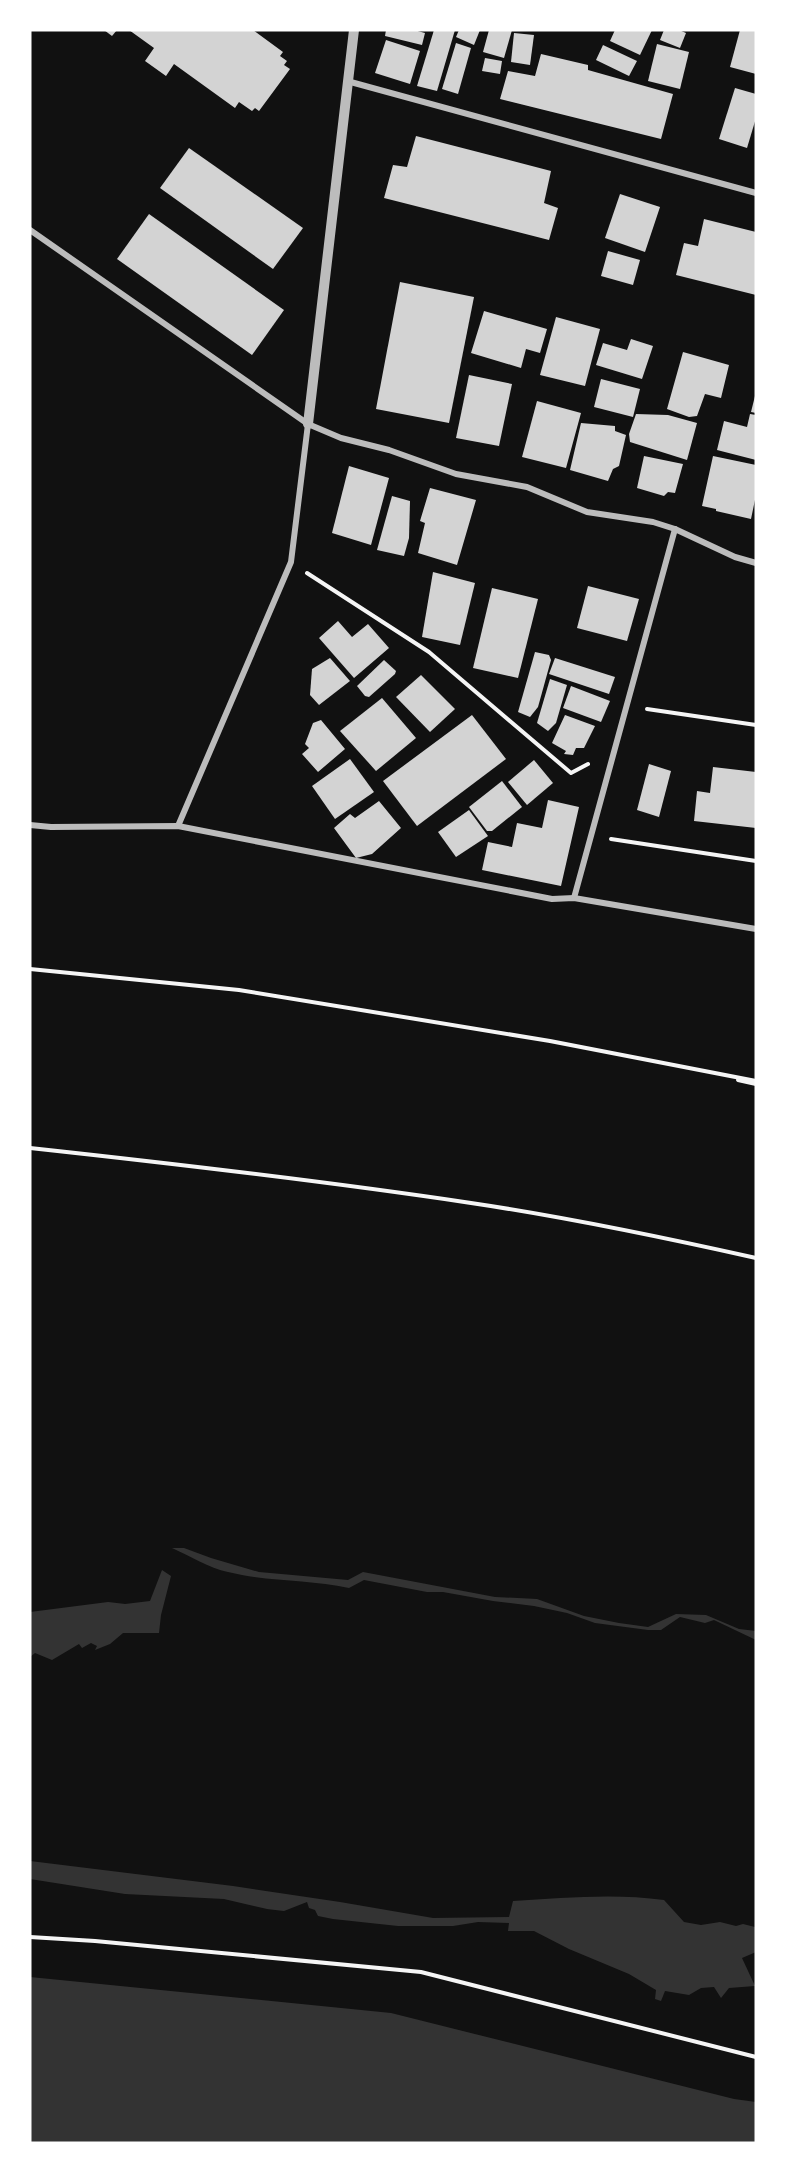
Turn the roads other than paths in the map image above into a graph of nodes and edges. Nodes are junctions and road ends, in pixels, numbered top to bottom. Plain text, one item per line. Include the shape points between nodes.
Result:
1 (354, 30) edge
2 (347, 81) junction
3 (756, 193) edge
4 (30, 230) edge
5 (308, 424) junction
6 (675, 529) junction
7 (756, 563) edge
8 (30, 825) edge
9 (178, 826) junction
10 (574, 898) junction
11 (756, 929) edge

1 - 2 street
2 - 3 street
2 - 5 street
4 - 5 street
5 - 6 street via 456,474 527,487 587,512
5 - 9 street via 291,562
6 - 7 street
6 - 10 street
8 - 9 street
9 - 10 street via 552,899
10 - 11 street

